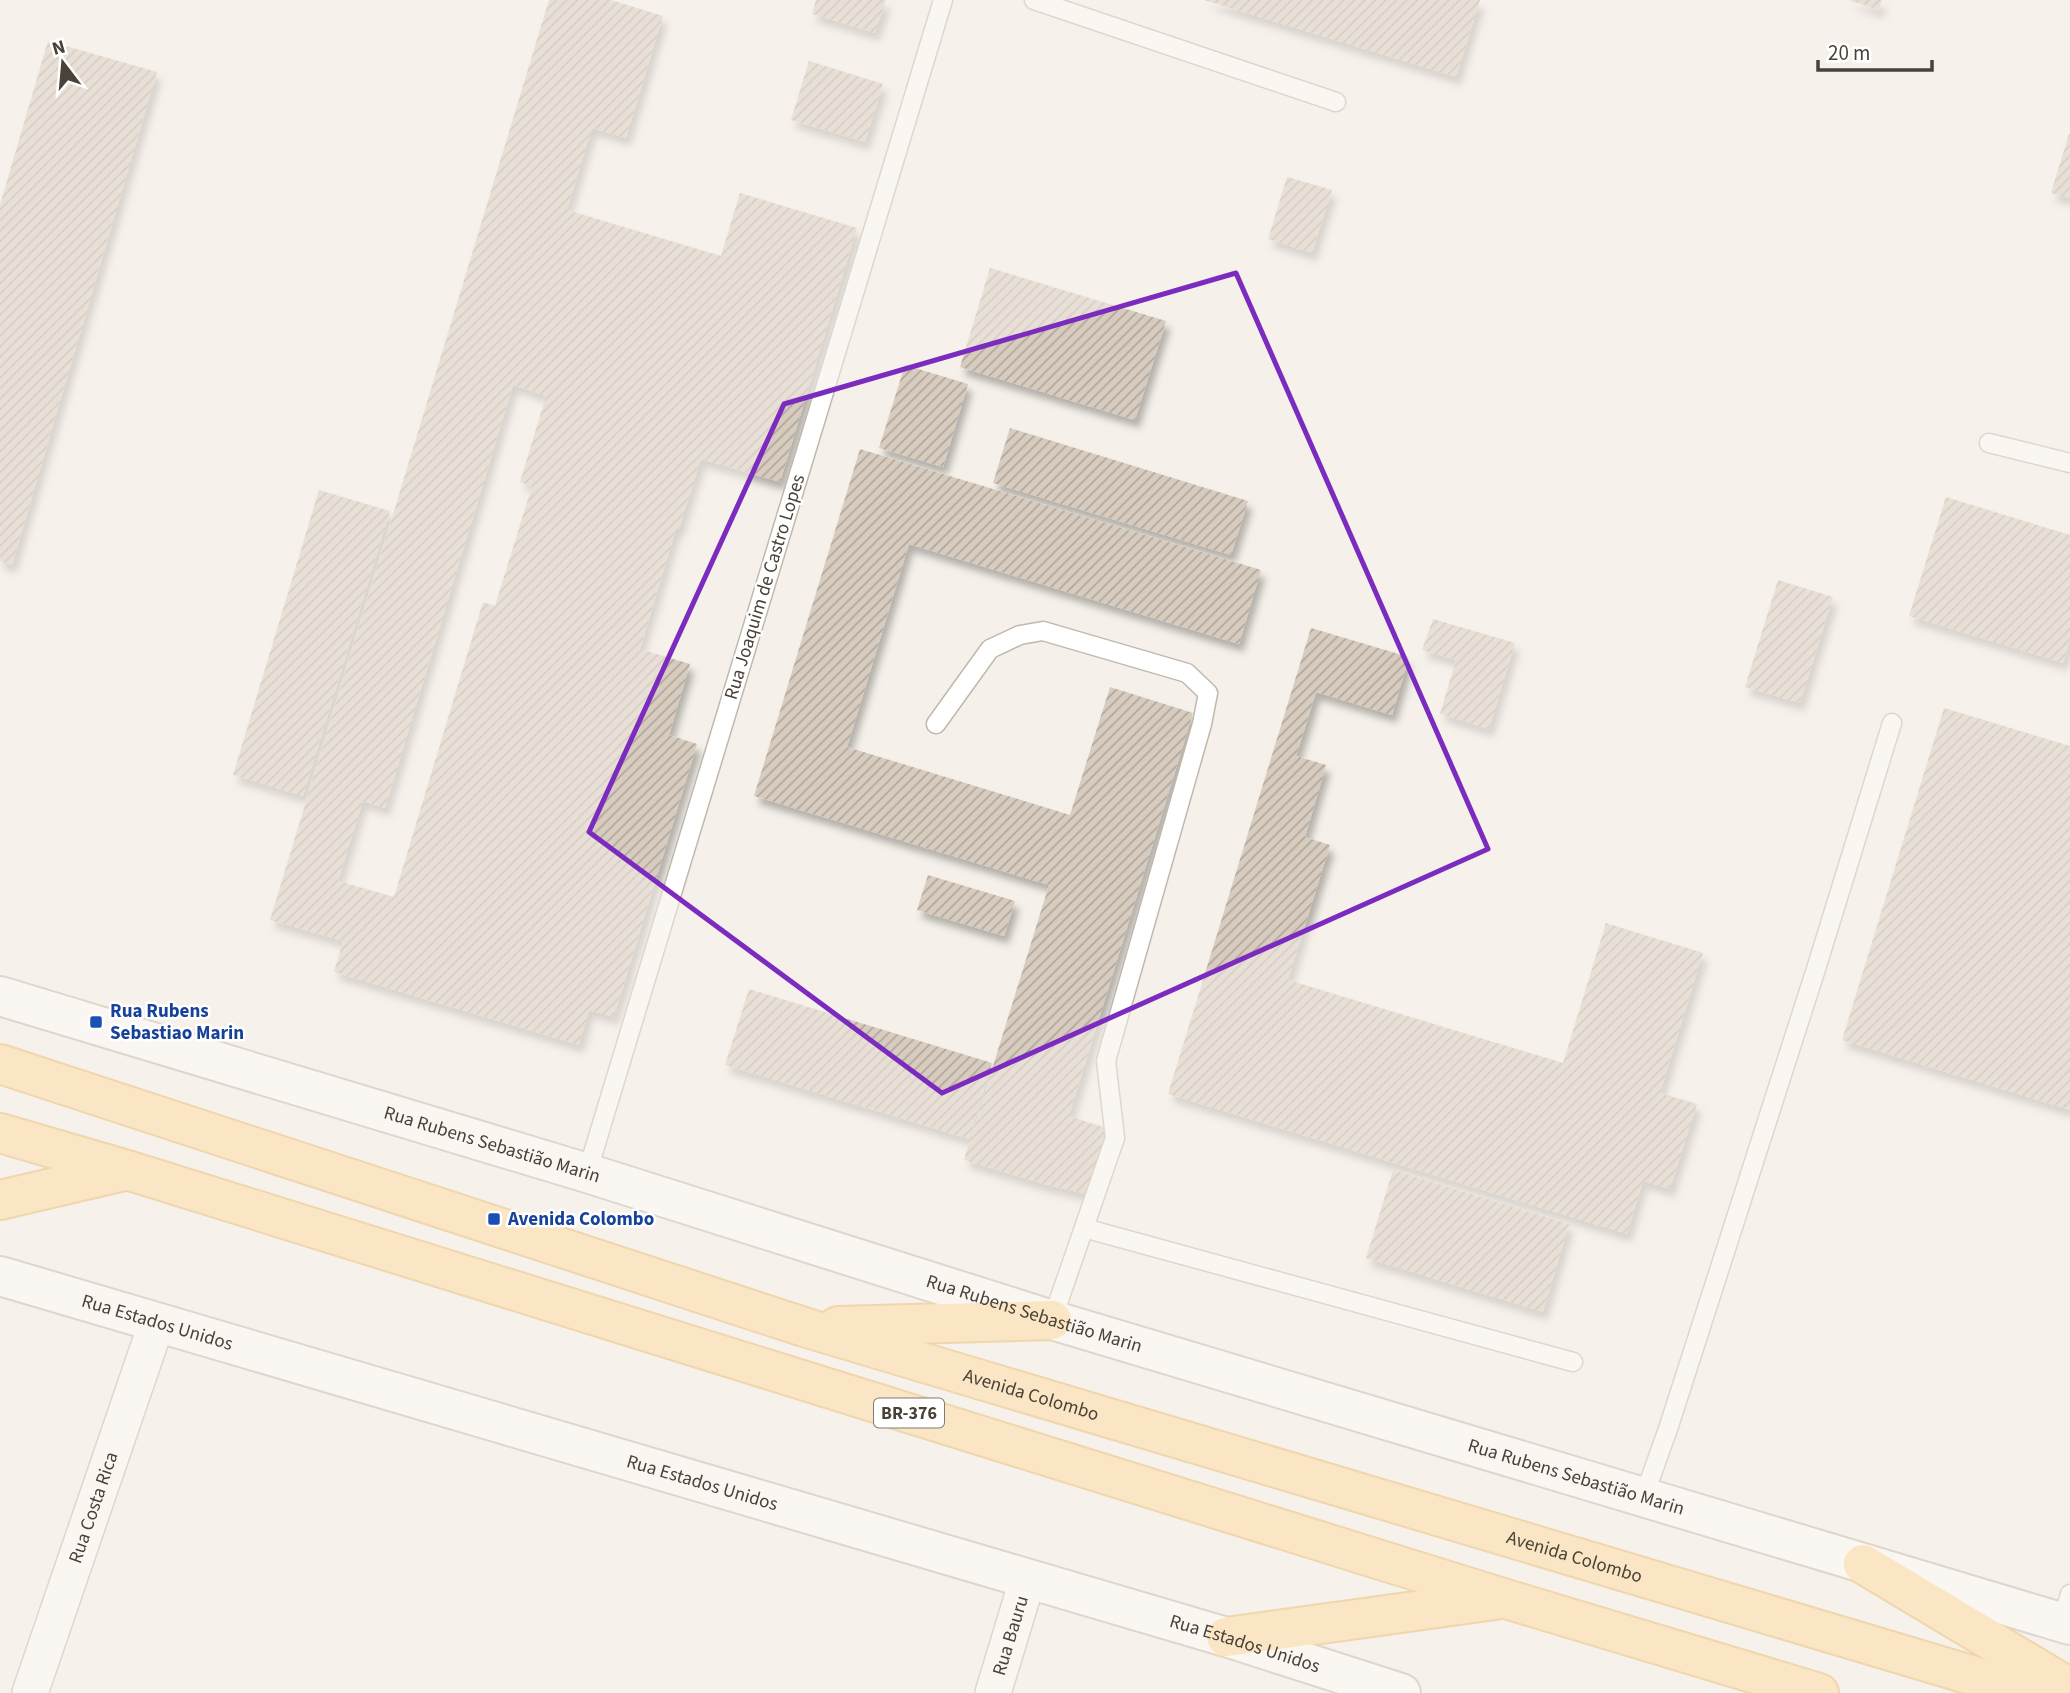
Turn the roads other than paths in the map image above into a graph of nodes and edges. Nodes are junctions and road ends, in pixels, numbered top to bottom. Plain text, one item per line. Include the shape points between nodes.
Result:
1 (943, 0) edge
2 (1034, 0) edge
3 (1336, 102) dead end
4 (1989, 443) dead end
5 (2070, 463) edge
6 (1892, 723) dead end
7 (936, 724) dead end
8 (0, 996) edge
9 (0, 1064) edge
10 (0, 1133) edge
11 (127, 1170) junction
12 (587, 1173) junction
13 (0, 1200) edge
14 (1084, 1228) junction
15 (0, 1276) edge
16 (1052, 1320) junction
17 (157, 1322) junction
18 (804, 1327) junction
19 (1573, 1362) dead end
20 (1643, 1499) junction
21 (1863, 1564) junction
22 (1028, 1578) junction
23 (1506, 1599) junction
24 (2067, 1614) edge
25 (1226, 1637) junction
26 (2070, 1688) edge
27 (30, 1693) edge
28 (993, 1693) edge
29 (1401, 1693) edge
30 (1819, 1693) edge
31 (2031, 1693) edge

1 - 12 lane, Rua Joaquim de Castro Lopes
2 - 3 lane
4 - 5 lane
6 - 20 lane
7 - 14 lane via 990,649 1020,635 1043,631 1187,673 1208,694 1106,1061 1115,1138
8 - 12 street, Rua Rubens Sebastião Marin
9 - 18 main road, Avenida Colombo / BR-376
10 - 11 main road, BR-376
11 - 13 main road
11 - 23 main road, BR-376
12 - 16 street, Rua Rubens Sebastião Marin
14 - 16 lane
14 - 19 lane
15 - 17 street, Rua Estados Unidos
16 - 18 main road
16 - 20 street, Rua Rubens Sebastião Marin
17 - 22 street, Rua Estados Unidos
17 - 27 street, Rua Costa Rica
18 - 31 main road, Avenida Colombo / BR-376
20 - 21 street, Rua Rubens Sebastião Marin
21 - 24 street, Rua Rubens Sebastião Marin
21 - 26 main road
22 - 25 street, Rua Estados Unidos
22 - 28 street, Rua Bauru
23 - 25 main road
23 - 30 main road, BR-376
25 - 29 street, Rua Estados Unidos

